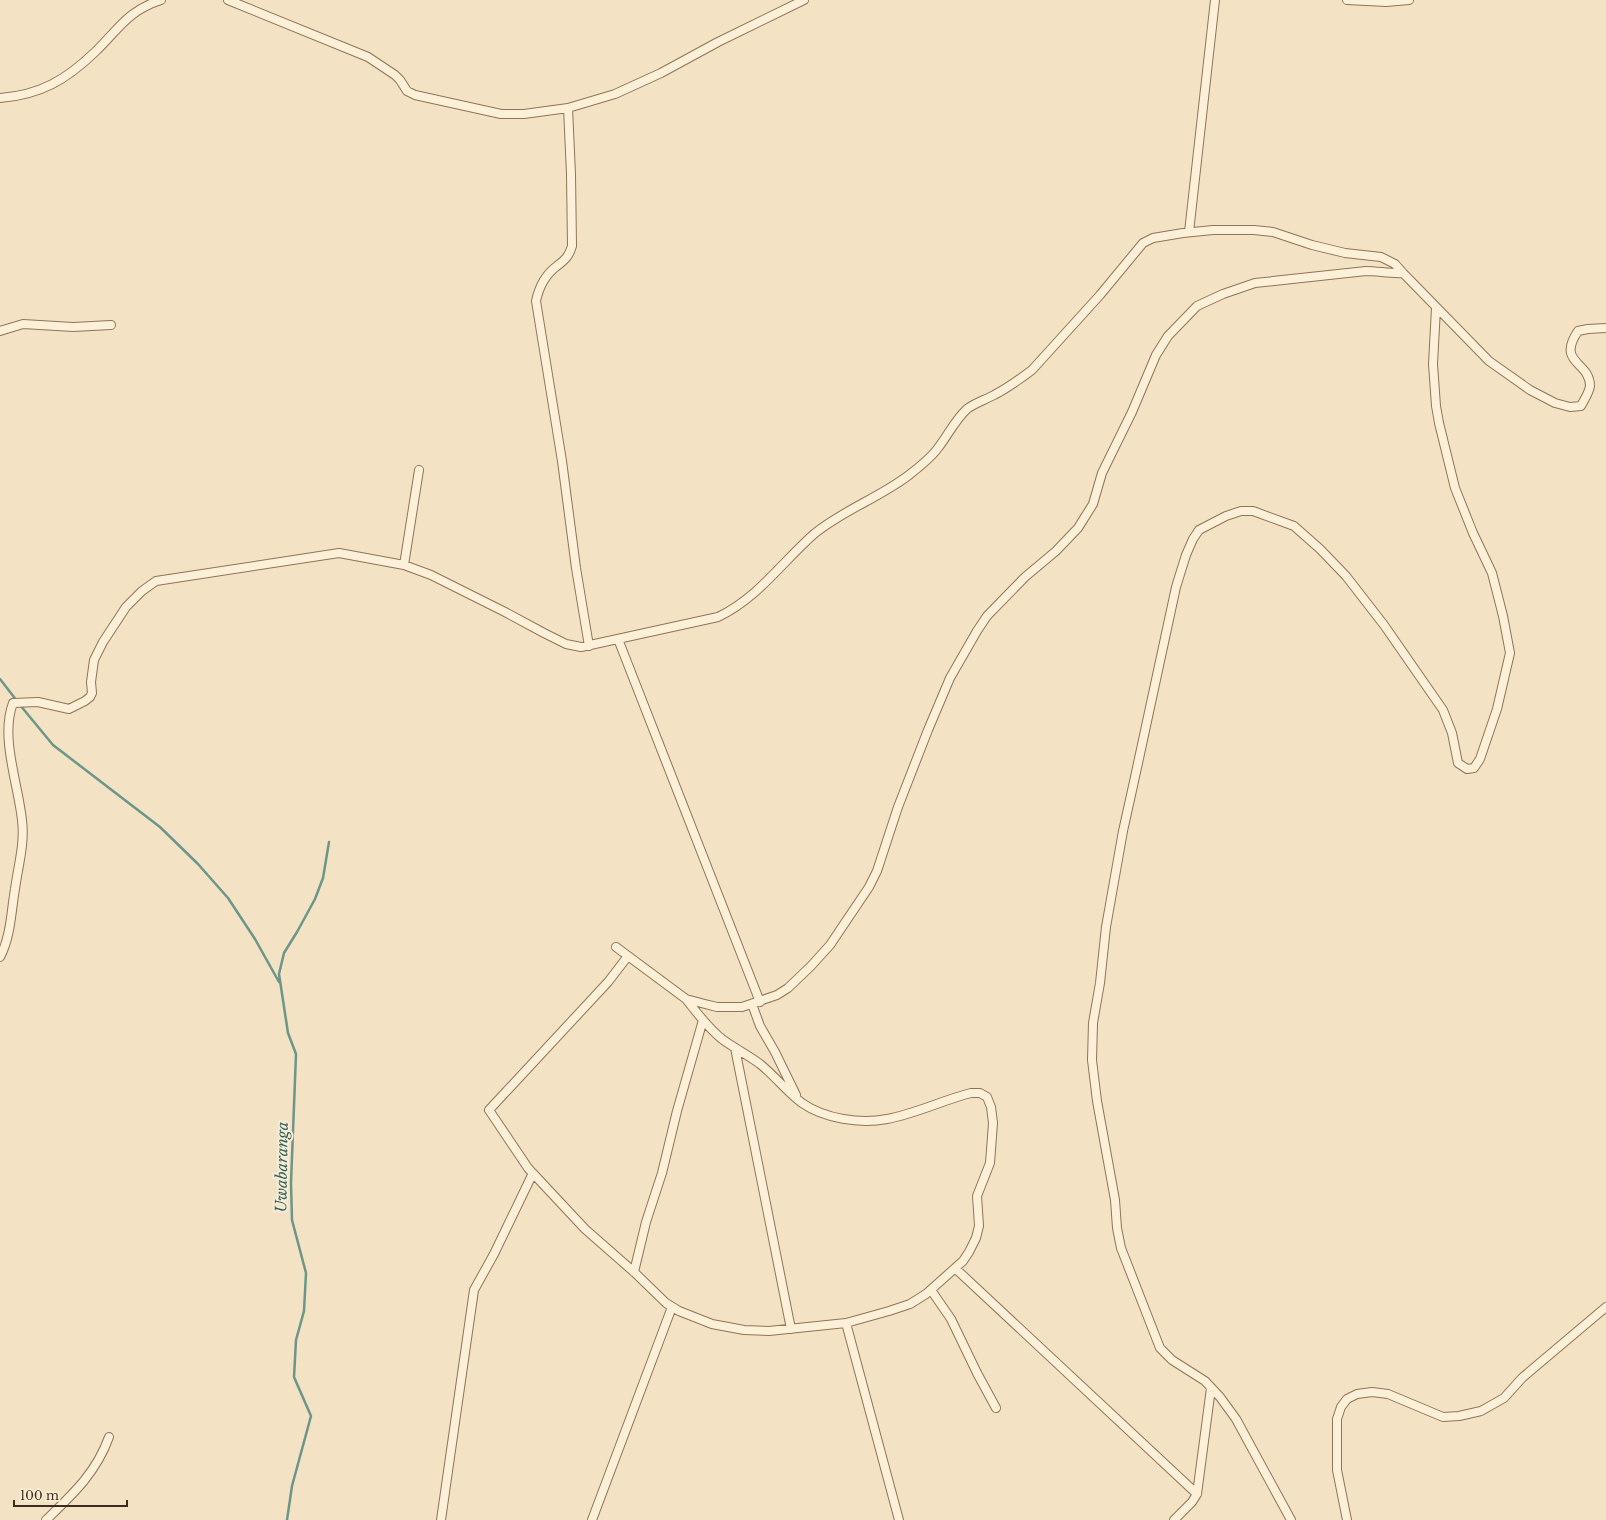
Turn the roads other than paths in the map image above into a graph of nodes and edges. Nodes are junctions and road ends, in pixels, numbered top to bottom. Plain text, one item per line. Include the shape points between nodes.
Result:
1 (161, 0) edge
2 (228, 0) edge
3 (804, 0) edge
4 (1215, 0) edge
5 (1347, 0) edge
6 (1409, 0) edge
7 (0, 98) edge
8 (568, 108) junction
9 (1189, 232) junction
10 (1403, 273) junction
11 (1436, 308) junction
12 (110, 325) dead end
13 (1606, 328) edge
14 (0, 331) edge
15 (419, 470) dead end
16 (404, 565) junction
17 (618, 639) junction
18 (590, 646) junction
19 (616, 947) dead end
20 (628, 956) junction
21 (0, 957) edge
22 (686, 998) junction
23 (760, 1002) junction
24 (752, 1004) junction
25 (703, 1020) junction
26 (735, 1048) junction
27 (798, 1100) junction
28 (533, 1173) junction
29 (956, 1269) junction
30 (634, 1272) junction
31 (932, 1290) junction
32 (672, 1307) junction
33 (1606, 1307) edge
34 (846, 1323) junction
35 (791, 1329) junction
36 (1211, 1388) junction
37 (996, 1408) dead end
38 (110, 1437) dead end
39 (1197, 1494) junction
40 (46, 1520) edge
41 (441, 1520) edge
42 (592, 1520) edge
43 (899, 1520) edge
44 (1174, 1520) edge
45 (1291, 1520) edge
46 (1347, 1520) edge

1 - 7 street via 136,11 73,72 60,80 36,92
2 - 8 street via 368,57 395,75 407,91 415,95 501,114 524,114
3 - 8 street via 622,91
4 - 9 street
5 - 6 street
8 - 18 street via 572,246 569,257 541,284 536,301
9 - 10 street via 1273,232 1345,253 1380,257 1395,264
9 - 17 street via 1153,238 1143,243 1032,370 1007,388 968,409 937,450 910,474 815,534 773,576 730,611 718,617
10 - 11 street
10 - 23 street via 1366,271 1255,283 1197,306 1168,336 1156,355 1102,474 1093,504 1078,528 987,616 950,678 869,887 830,945 811,966 788,988
11 - 13 street via 1494,365 1530,390 1570,408 1581,406 1590,387 1588,377 1574,361 1570,351 1571,341 1578,331
11 - 36 street via 1433,364 1439,423 1455,488 1472,533 1492,573 1510,653 1497,709 1480,759 1474,768 1467,769 1458,763 1452,733 1443,710 1346,576 1294,526 1253,510 1241,511 1199,530 1186,555 1176,588 1123,831 1093,1023 1092,1060 1116,1200 1117,1228 1121,1248 1160,1348 1172,1360
12 - 14 street via 73,327 26,324
15 - 16 street
16 - 18 street via 431,575 566,644
16 - 21 street via 339,553 160,580 150,585 126,607 103,642 94,660 90,697 69,709 38,702 13,703 3,727 3,744 20,809 23,835 8,936
17 - 18 street
17 - 23 street
19 - 20 street
20 - 22 street
20 - 28 street via 608,982 489,1110
22 - 24 street via 717,1007 742,1007
22 - 25 street
23 - 24 street
24 - 27 street via 760,1026
25 - 26 street
25 - 30 street
26 - 27 street via 760,1065
26 - 35 street
27 - 29 street via 812,1109 832,1116 878,1120 971,1093 980,1093 987,1097 993,1123 990,1163 977,1196 979,1226 969,1252
28 - 30 street via 585,1230
28 - 41 street via 474,1290
29 - 31 street
29 - 39 street
30 - 32 street
31 - 34 street via 910,1304
31 - 37 street via 952,1320
32 - 35 street via 695,1319 729,1328 769,1331
32 - 42 street
33 - 46 street via 1522,1378 1504,1398 1481,1411 1443,1417 1383,1393 1357,1394 1347,1399 1337,1419 1337,1470
34 - 35 street
34 - 43 street
36 - 39 street
36 - 45 street via 1236,1419
38 - 40 street via 87,1479
39 - 44 street

